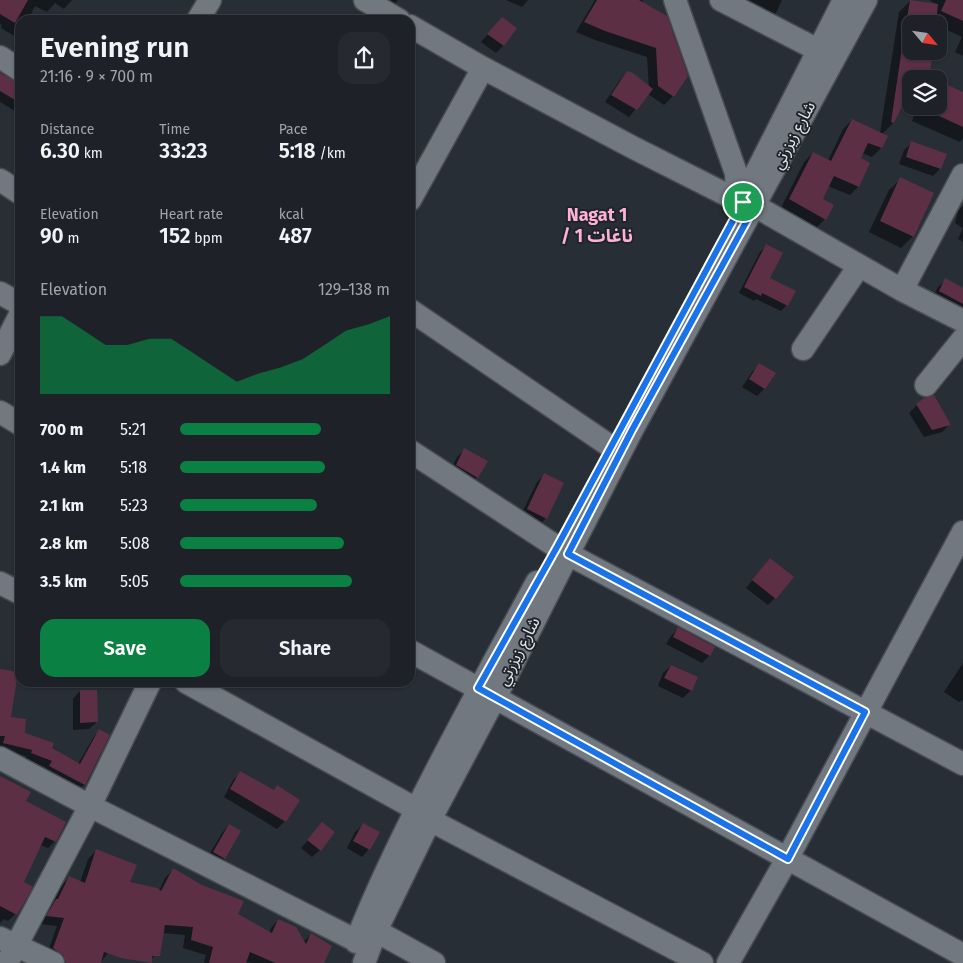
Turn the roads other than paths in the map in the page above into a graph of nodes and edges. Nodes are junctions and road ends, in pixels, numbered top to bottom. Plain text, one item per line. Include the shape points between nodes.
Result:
1 (210, 0) edge
2 (365, 0) edge
3 (675, 0) edge
4 (721, 0) edge
5 (844, 0) edge
6 (866, 0) edge
7 (201, 15) edge
8 (390, 15) edge
9 (415, 29) edge
10 (818, 50) junction
11 (0, 57) edge
12 (15, 67) edge
13 (483, 68) junction
14 (963, 175) edge
15 (0, 180) edge
16 (15, 189) edge
17 (415, 191) edge
18 (744, 202) junction
19 (859, 266) junction
20 (902, 290) junction
21 (0, 293) edge
22 (15, 301) edge
23 (415, 313) edge
24 (963, 321) edge
25 (15, 325) edge
26 (963, 339) edge
27 (803, 349) dead end
28 (0, 354) edge
29 (926, 384) dead end
30 (0, 412) edge
31 (15, 421) edge
32 (610, 446) junction
33 (415, 454) edge
34 (963, 532) edge
35 (562, 550) junction
36 (0, 583) edge
37 (15, 590) edge
38 (415, 654) edge
39 (148, 687) edge
40 (195, 687) edge
41 (486, 692) junction
42 (865, 712) junction
43 (0, 758) edge
44 (963, 764) edge
45 (90, 806) junction
46 (423, 814) junction
47 (788, 859) junction
48 (367, 936) junction
49 (7, 949) edge
50 (963, 955) edge
51 (53, 963) edge
52 (348, 963) edge
53 (364, 963) edge
54 (434, 963) edge
55 (702, 963) edge
56 (728, 963) edge

1 - 7 street
2 - 8 street
3 - 18 street
4 - 10 street
5 - 10 street, شارع زيزرتي
6 - 18 street, شارع زيزرتي
9 - 13 street
10 - 18 street, شارع زيزرتي
11 - 12 street
13 - 17 street
13 - 18 street
14 - 20 street
15 - 16 street
18 - 19 street
18 - 32 street, شارع زيزرتي
18 - 35 street, شارع زيزرتي via 632,430
19 - 20 street
19 - 27 street
20 - 24 street
21 - 22 street
23 - 32 street
25 - 28 street
26 - 29 street
30 - 31 street
32 - 35 street, شارع زيزرتي
33 - 35 street
34 - 42 street
35 - 41 street, شارع زيزرتي
35 - 42 street
36 - 37 street
38 - 41 street
39 - 45 street
40 - 46 street
41 - 46 street, شارع زيزرتي
41 - 47 street
42 - 44 street
42 - 47 street
43 - 45 street
45 - 48 street
45 - 49 street
46 - 48 street, شارع زيزرتي
46 - 55 street
47 - 50 street
47 - 56 street
48 - 52 street, شارع زيزرتي
48 - 53 street, شارع زيزرتي
48 - 54 street
49 - 51 street

